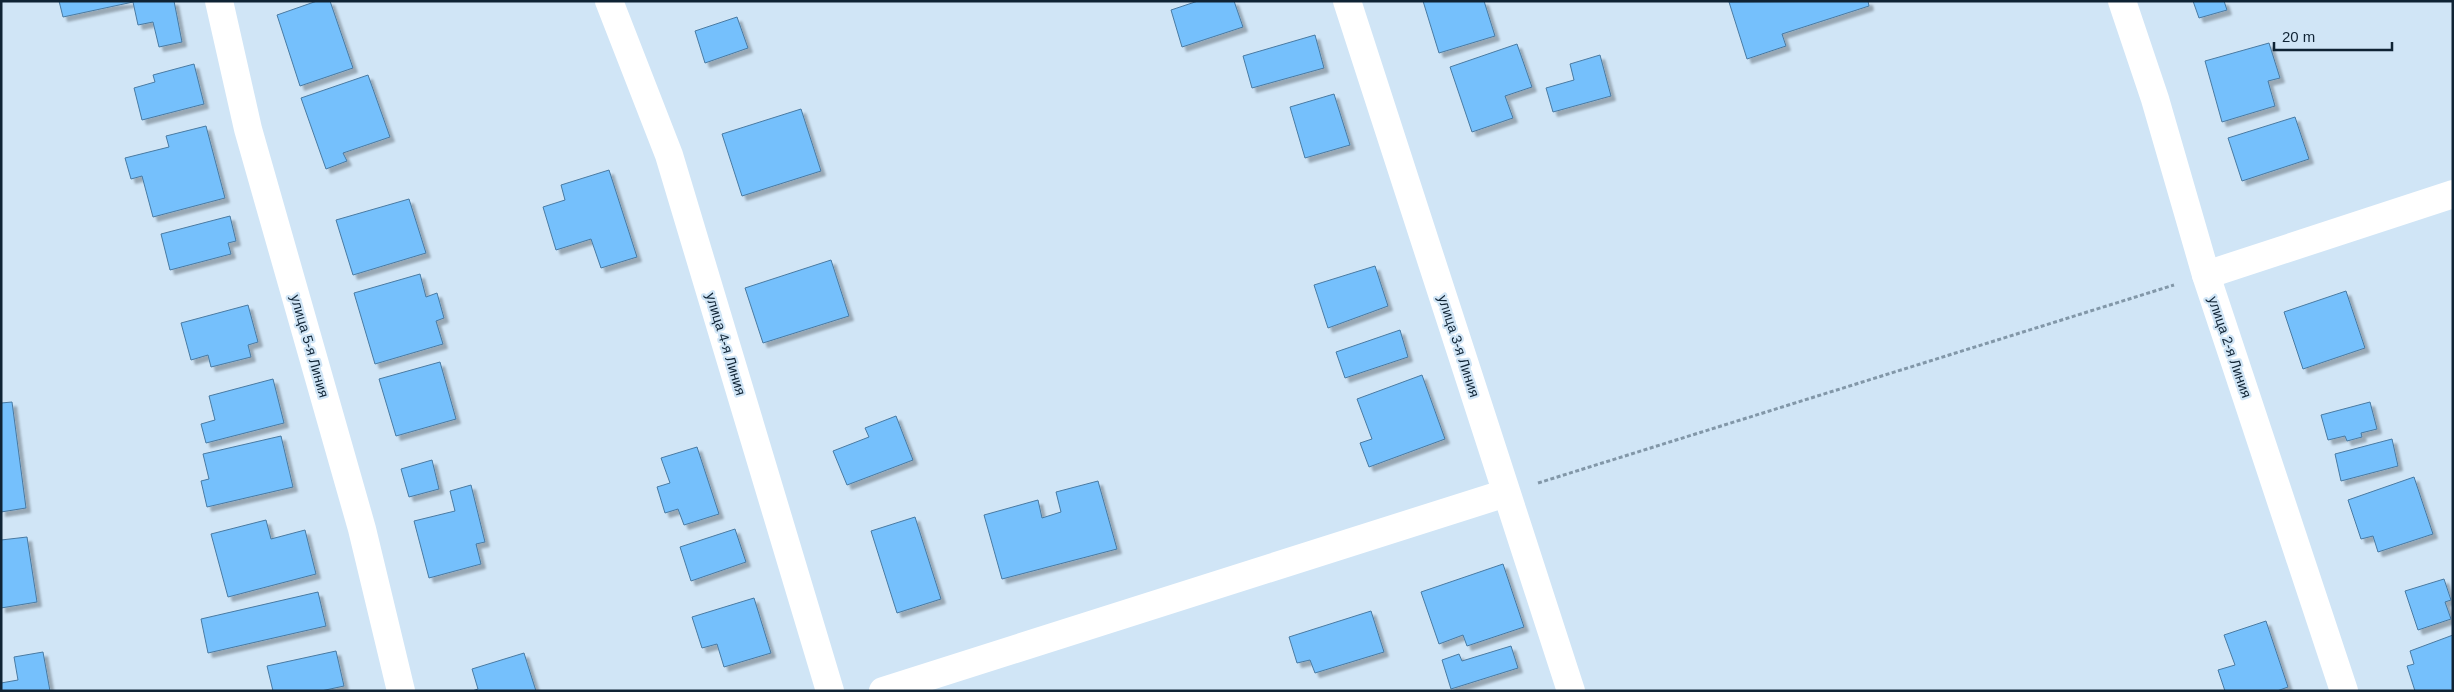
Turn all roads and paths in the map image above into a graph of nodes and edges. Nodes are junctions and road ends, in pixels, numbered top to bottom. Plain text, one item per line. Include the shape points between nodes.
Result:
1 (219, 1) edge
2 (609, 1) edge
3 (1347, 1) edge
4 (2122, 1) edge
5 (2453, 194) edge
6 (2206, 275) junction
7 (1506, 493) junction
8 (401, 691) edge
9 (830, 691) edge
10 (883, 691) edge
11 (1571, 691) edge
12 (2344, 691) edge

1 - 8 street, улица 5-я Линия via 248,129 362,530
2 - 9 street, улица 4-я Линия via 669,155
3 - 7 street, улица 3-я Линия
4 - 6 street, улица 2-я Линия via 2155,99
5 - 6 street
6 - 7 path
6 - 12 street, улица 2-я Линия
7 - 10 street
7 - 11 street, улица 3-я Линия

